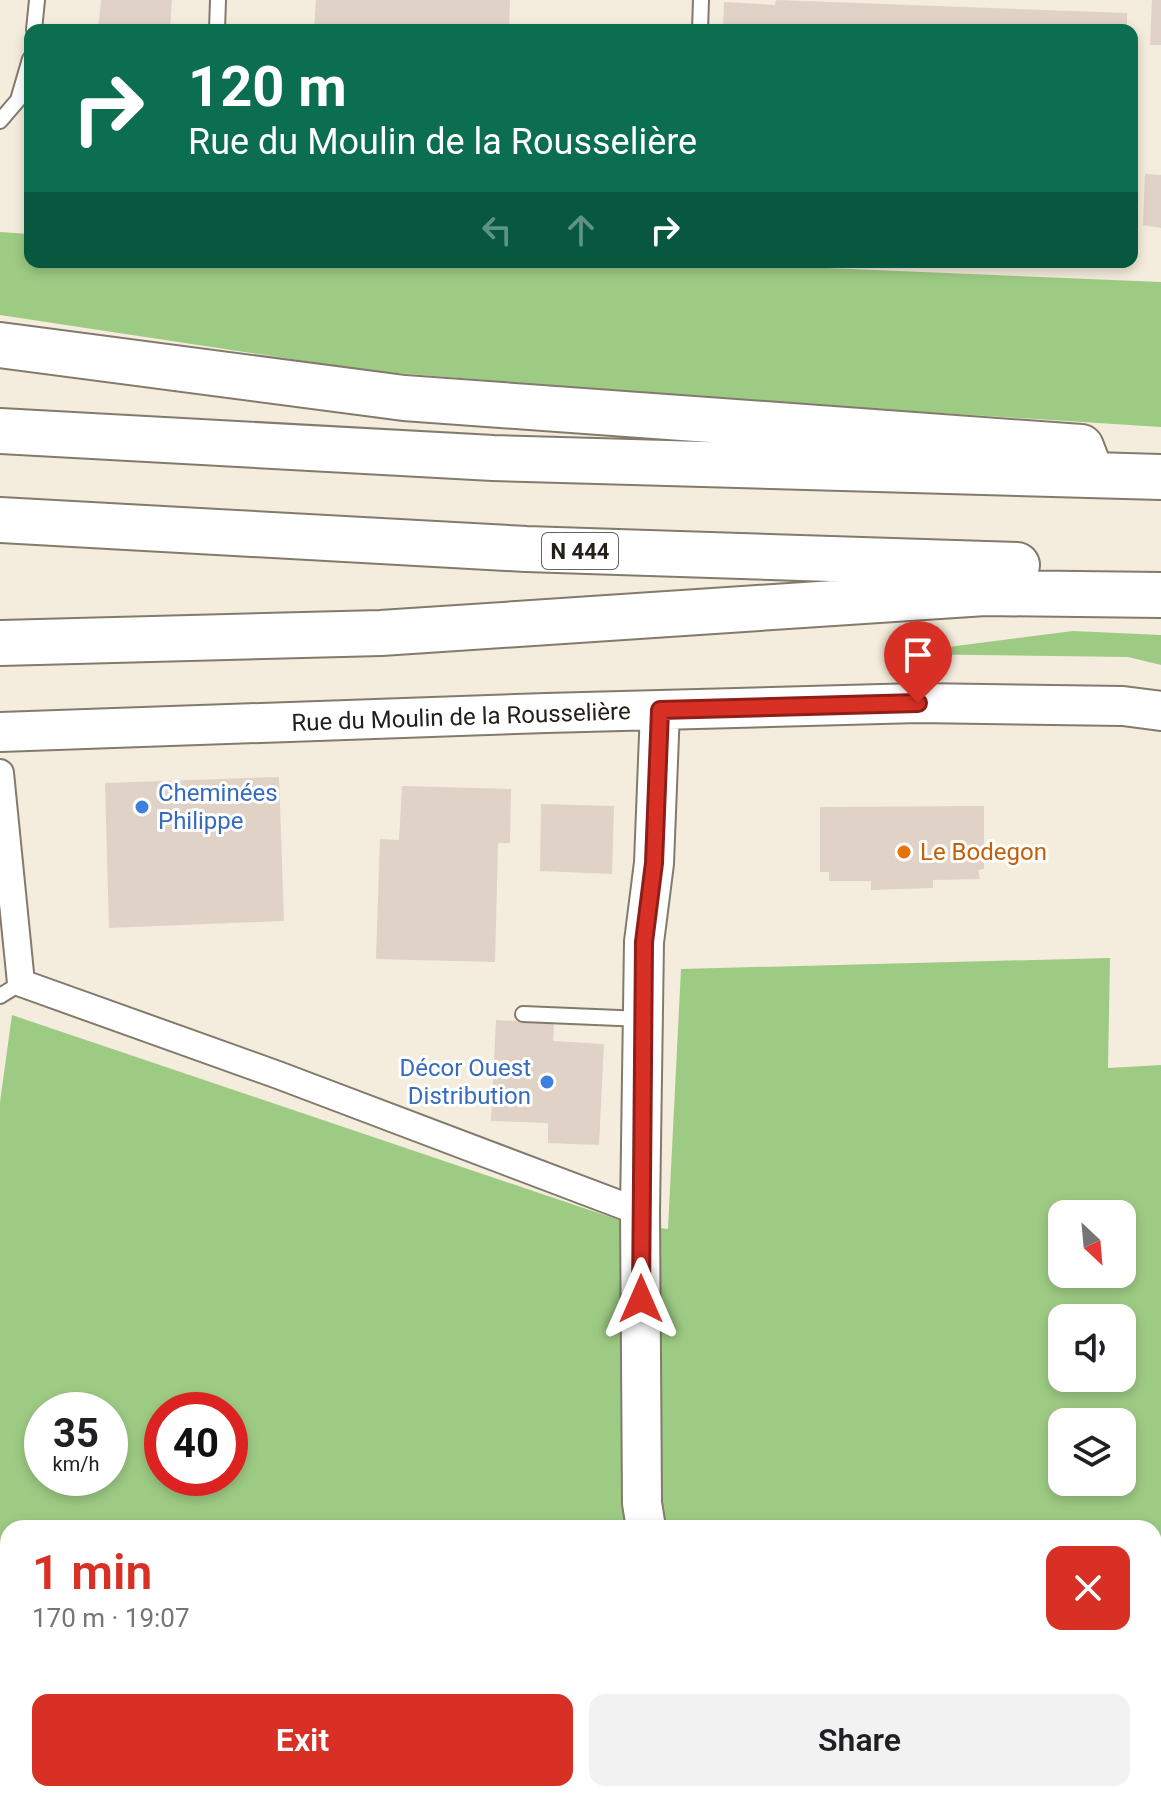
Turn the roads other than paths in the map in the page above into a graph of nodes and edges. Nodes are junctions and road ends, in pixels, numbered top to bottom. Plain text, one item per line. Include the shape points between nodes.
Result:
1 (37, 0) edge
2 (218, 0) edge
3 (701, 0) edge
4 (35, 24) edge
5 (217, 24) edge
6 (700, 24) edge
7 (24, 80) edge
8 (0, 121) edge
9 (0, 345) edge
10 (0, 431) edge
11 (1091, 476) junction
12 (1161, 477) edge
13 (0, 520) edge
14 (1161, 568) edge
15 (1161, 595) edge
16 (0, 643) edge
17 (660, 710) junction
18 (1161, 711) edge
19 (0, 732) edge
20 (0, 773) edge
21 (10, 990) edge
22 (523, 1014) dead end
23 (643, 1019) junction
24 (640, 1212) junction
25 (645, 1520) edge

1 - 4 lane
2 - 5 lane
3 - 6 lane
7 - 8 lane via 18,100
9 - 11 highway via 404,398 1081,447
10 - 11 highway via 507,459
11 - 12 highway
13 - 14 highway, N 444 via 526,549
15 - 16 highway via 985,593 381,633
17 - 18 street, Rue du Moulin de la Rousselière via 918,703
17 - 19 street, Rue du Moulin de la Rousselière
17 - 23 street
20 - 21 street
21 - 24 street via 278,1075
22 - 23 lane
23 - 24 street
24 - 25 street

